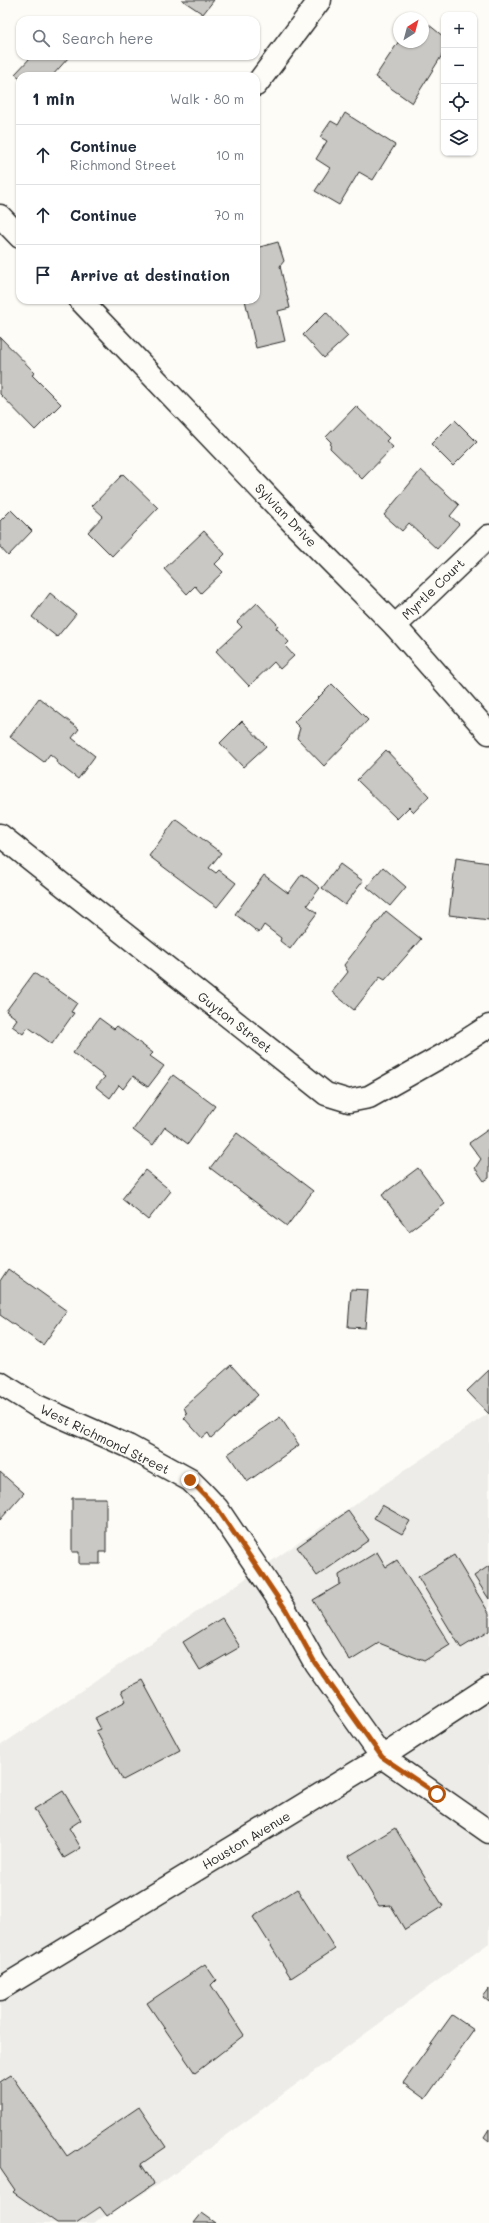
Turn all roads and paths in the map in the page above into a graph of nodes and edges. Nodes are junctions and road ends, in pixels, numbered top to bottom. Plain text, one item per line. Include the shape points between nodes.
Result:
1 (320, 0) edge
2 (260, 79) edge
3 (0, 216) edge
4 (16, 233) edge
5 (89, 304) edge
6 (489, 536) edge
7 (395, 626) junction
8 (489, 733) edge
9 (0, 835) edge
10 (489, 1026) edge
11 (0, 1383) edge
12 (489, 1687) edge
13 (382, 1757) junction
14 (489, 1832) edge
15 (0, 1989) edge

1 - 2 street
3 - 4 street
5 - 7 street, Sylvian Drive via 293,523
6 - 7 street, Myrtle Court
7 - 8 street, Sylvian Drive
9 - 10 street, Guyton Street via 326,1094 349,1101 369,1097
11 - 13 street, West Richmond Street via 37,1406 128,1446 190,1480 230,1527 286,1610 315,1663
12 - 13 street, Houston Avenue
13 - 14 street, West Richmond Street
13 - 15 street, Houston Avenue

